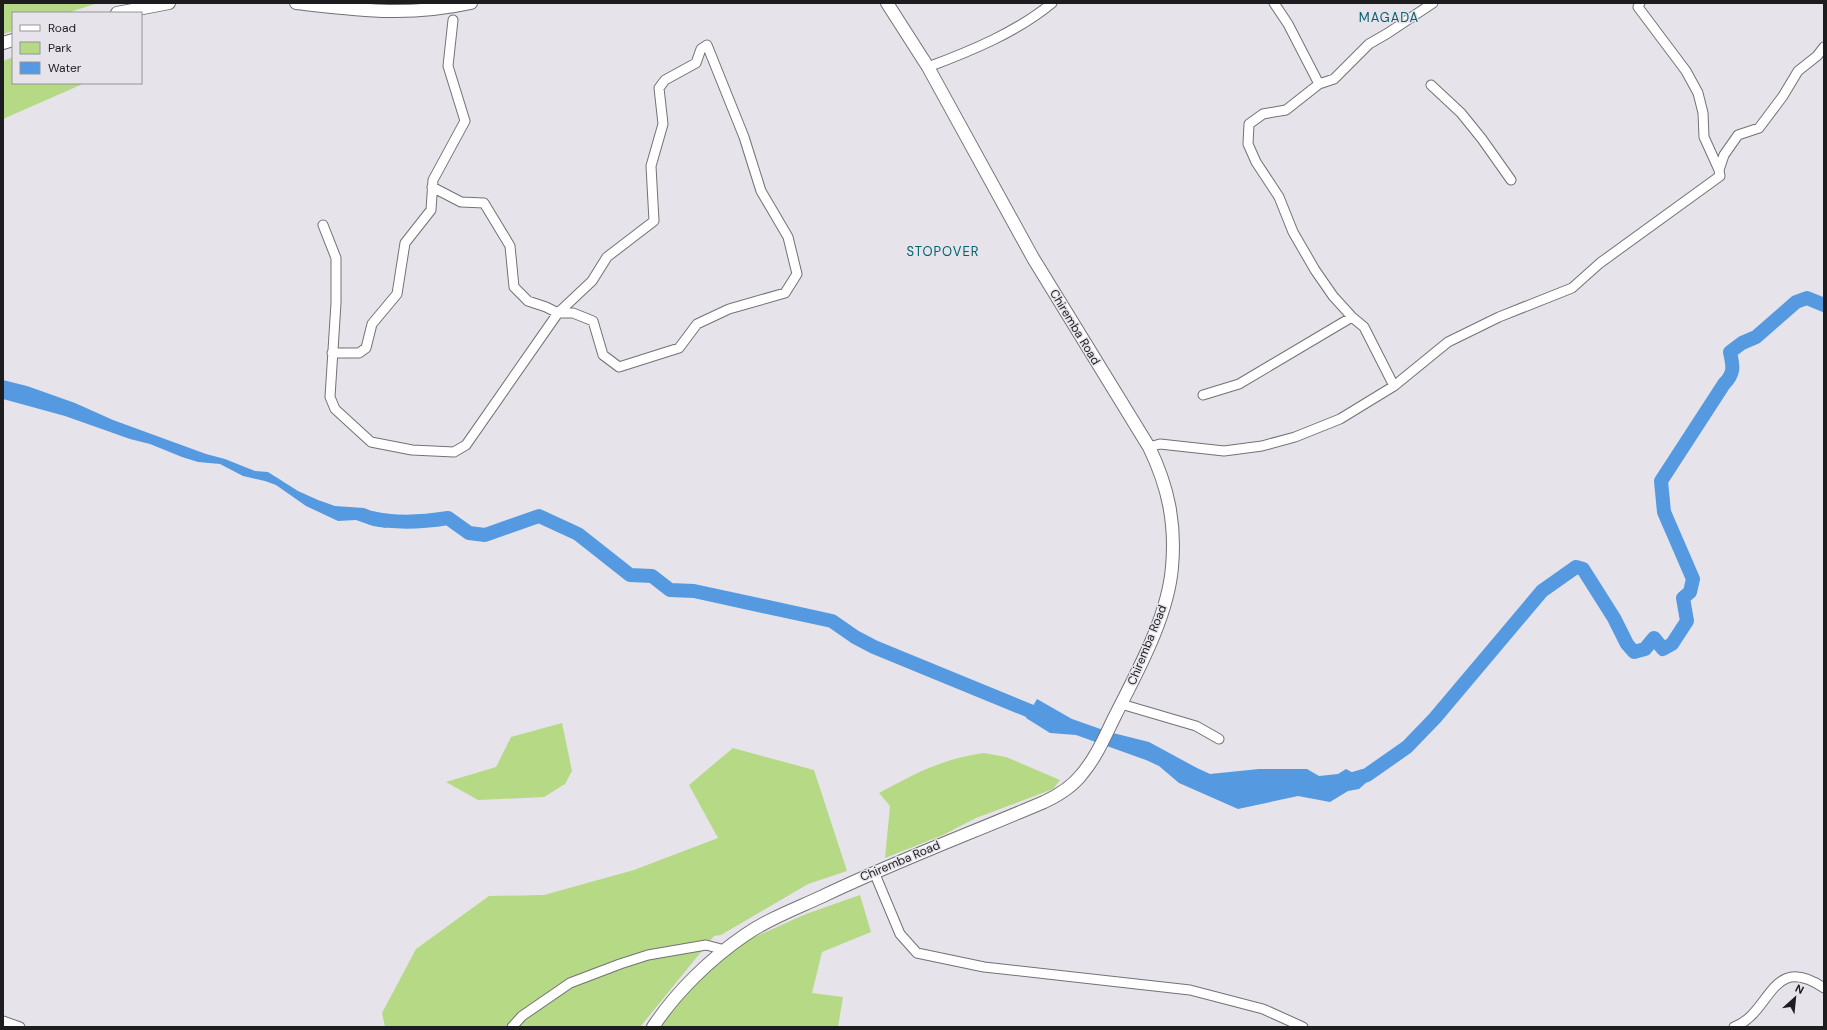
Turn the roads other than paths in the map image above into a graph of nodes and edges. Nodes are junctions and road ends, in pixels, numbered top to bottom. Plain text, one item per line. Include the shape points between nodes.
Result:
1 (169, 3) edge
2 (296, 3) edge
3 (471, 3) edge
4 (887, 3) edge
5 (1052, 3) edge
6 (1274, 3) edge
7 (1433, 3) edge
8 (1640, 3) edge
9 (122, 12) edge
10 (453, 20) dead end
11 (1824, 47) edge
12 (928, 67) junction
13 (1319, 84) junction
14 (1431, 85) dead end
15 (1719, 170) junction
16 (1511, 180) dead end
17 (432, 187) junction
18 (323, 225) dead end
19 (558, 313) junction
20 (1352, 316) junction
21 (332, 353) junction
22 (1394, 386) junction
23 (1203, 395) dead end
24 (1149, 447) junction
25 (1121, 704) junction
26 (1219, 739) dead end
27 (874, 872) junction
28 (725, 950) junction
29 (1824, 988) edge
30 (3, 1021) edge
31 (20, 1027) edge
32 (512, 1027) edge
33 (654, 1027) edge
34 (1304, 1027) edge
35 (1734, 1027) edge

1 - 9 main road
2 - 3 main road via 373,12 398,12 446,9
4 - 12 main road, Chiremba Road
5 - 12 street via 1041,12 974,50
6 - 13 street via 1288,24
7 - 13 street via 1369,44 1334,79
8 - 15 street via 1638,7 1686,71 1698,93 1703,113 1704,137
10 - 17 street via 448,66 465,121 433,180
11 - 15 street via 1798,71 1759,128 1738,135 1724,154
12 - 24 main road, Chiremba Road via 1033,258
13 - 20 street via 1286,110 1263,114 1249,124 1248,144 1256,162 1279,197 1293,232 1314,270
14 - 16 street via 1458,109
15 - 22 street via 1720,176 1600,263 1572,288 1499,317 1448,342
17 - 19 street via 460,202 484,203 510,246 514,287 528,301
17 - 21 street via 431,210 405,243 396,294 372,324 366,348 359,352
18 - 21 street via 336,258
19 - 19 street via 592,281 607,257 654,221 651,166 663,124 659,88 665,80 696,63 701,49 708,44 744,137 761,191 788,237 797,274 786,293 728,309 697,324 679,348 619,367 603,355 593,321 573,313
19 - 21 street via 466,446 454,452 412,450 371,442 335,409 330,397
20 - 22 street via 1364,327
20 - 23 street via 1239,384
22 - 24 street via 1340,419 1295,437 1262,446 1224,451 1160,444
24 - 25 main road, Chiremba Road via 1169,500 1172,521 1172,567 1170,583 1157,626
25 - 26 street via 1196,726
25 - 27 main road, Chiremba Road via 1099,750 1068,789
27 - 28 main road, Chiremba Road via 772,919
27 - 34 street via 900,934 917,953 984,967 1190,990 1263,1009
28 - 32 street via 706,945 648,955 620,964 570,983 522,1016
28 - 33 main road, Chiremba Road via 681,993
29 - 35 street via 1810,979 1791,976 1776,985 1756,1011
30 - 31 street

